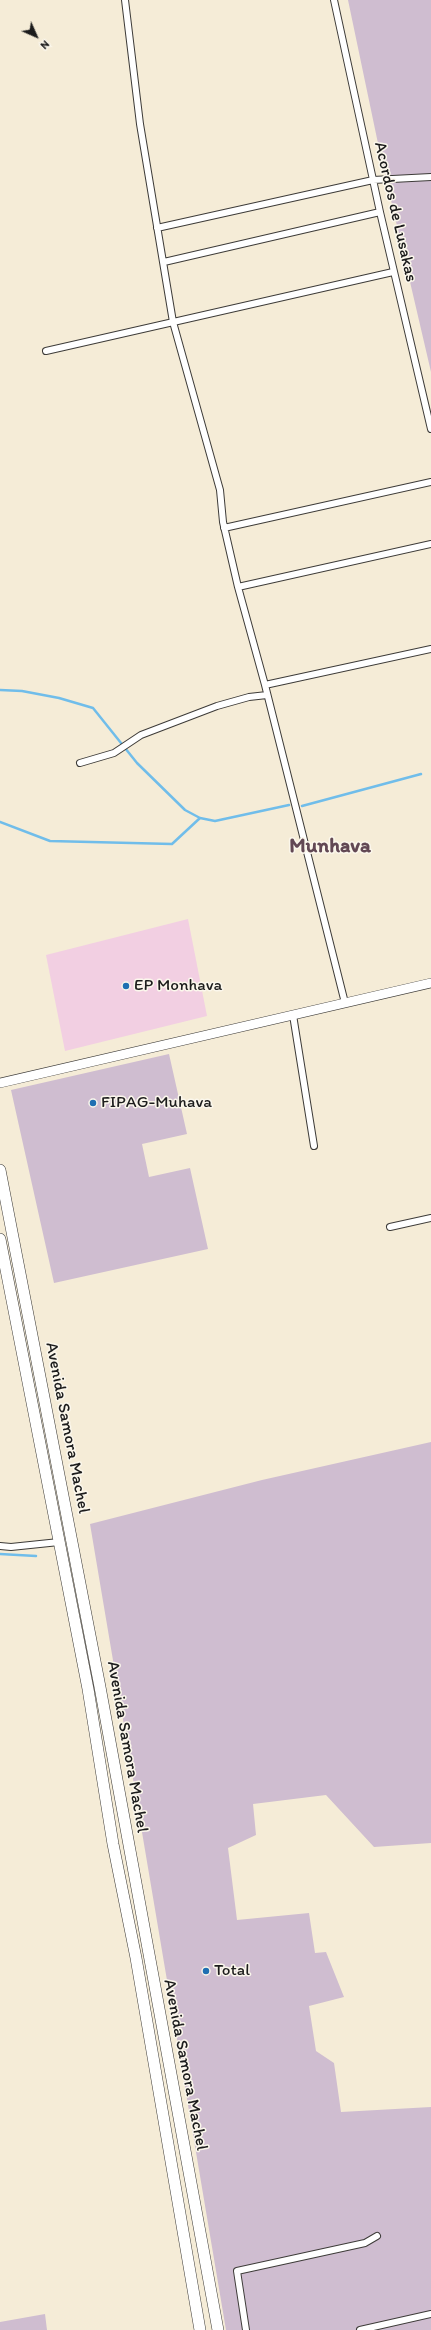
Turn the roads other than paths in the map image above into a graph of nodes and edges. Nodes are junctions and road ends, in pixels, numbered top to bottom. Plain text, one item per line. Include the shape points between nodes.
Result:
1 (125, 0) edge
2 (334, 0) edge
3 (431, 178) edge
4 (372, 180) junction
5 (380, 212) junction
6 (157, 228) junction
7 (164, 262) junction
8 (393, 272) junction
9 (173, 322) junction
10 (46, 351) dead end
11 (431, 429) edge
12 (431, 482) edge
13 (224, 528) junction
14 (431, 544) edge
15 (238, 587) junction
16 (431, 649) edge
17 (265, 685) junction
18 (267, 695) junction
19 (80, 763) dead end
20 (431, 983) edge
21 (345, 1003) junction
22 (293, 1015) junction
23 (0, 1083) edge
24 (314, 1146) dead end
25 (0, 1170) edge
26 (431, 1218) edge
27 (390, 1227) dead end
28 (0, 1239) edge
29 (59, 1542) junction
30 (0, 1546) edge
31 (377, 2236) dead end
32 (431, 2314) edge
33 (200, 2330) edge
34 (218, 2330) edge
35 (246, 2330) edge
36 (360, 2330) edge

1 - 6 street via 140,124
2 - 4 street, Acordos de Lusakas
3 - 4 street
4 - 5 street, Acordos de Lusakas
4 - 6 street
5 - 7 street
5 - 8 street, Acordos de Lusakas
6 - 7 street
7 - 9 street
8 - 9 street
8 - 11 street, Acordos de Lusakas
9 - 10 street
9 - 13 street via 220,490
12 - 13 street
13 - 15 street
14 - 15 street
15 - 17 street
16 - 17 street
17 - 18 street
18 - 19 street via 217,706 141,735 114,753
18 - 21 street
20 - 21 main road
21 - 22 main road
22 - 23 main road
22 - 24 street
25 - 34 highway, Avenida Samora Machel via 100,1687
26 - 27 street
28 - 29 highway, Avenida Samora Machel
29 - 30 street
29 - 33 highway, Avenida Samora Machel via 88,1689 113,1844 136,1958
31 - 35 street via 365,2243 237,2270
32 - 36 street

